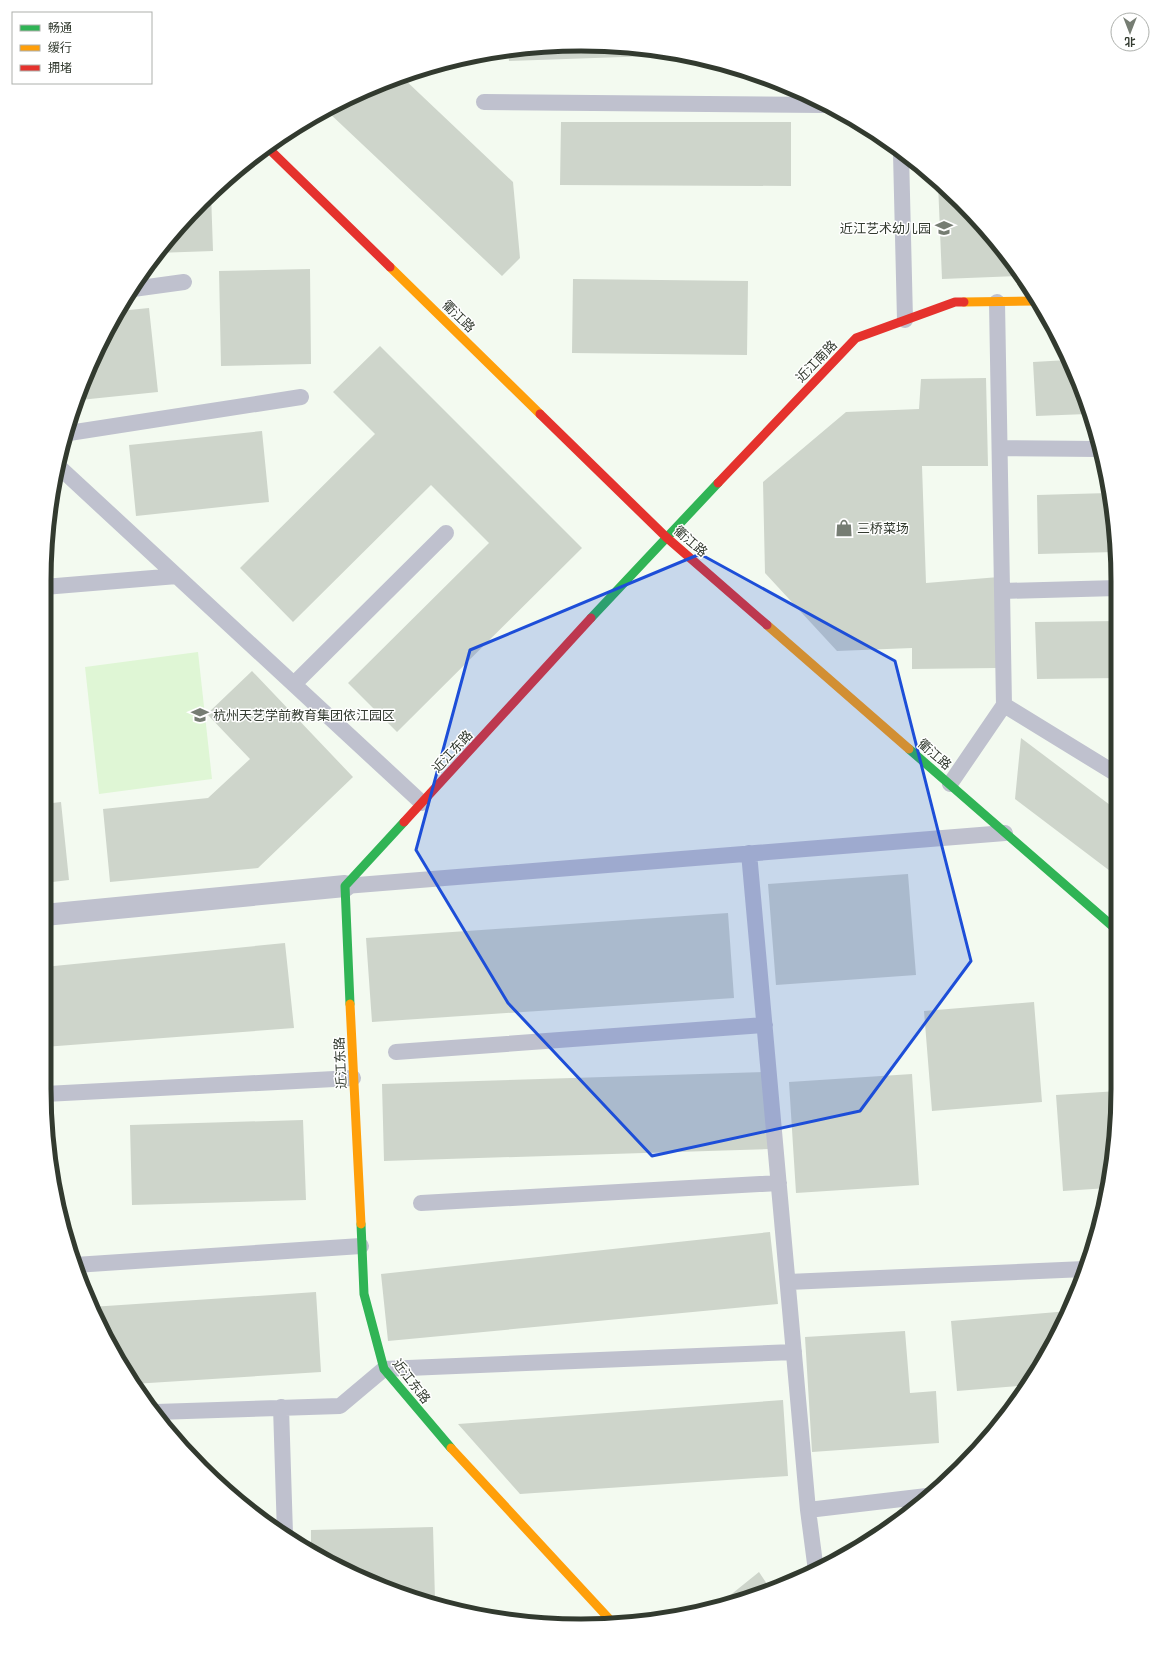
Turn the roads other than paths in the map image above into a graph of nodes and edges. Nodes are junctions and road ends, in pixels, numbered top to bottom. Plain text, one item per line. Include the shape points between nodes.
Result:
1 (484, 102) dead end
2 (813, 105) edge
3 (271, 151) edge
4 (901, 159) edge
5 (184, 282) dead end
6 (139, 288) edge
7 (1031, 301) edge
8 (997, 302) junction
9 (905, 320) junction
10 (301, 397) dead end
11 (72, 432) edge
12 (1000, 448) junction
13 (1094, 449) edge
14 (63, 470) edge
15 (446, 533) dead end
16 (666, 537) junction
17 (177, 576) junction
18 (51, 586) edge
19 (1111, 588) edge
20 (1002, 591) junction
21 (294, 684) junction
22 (1004, 705) junction
23 (1111, 771) edge
24 (950, 784) junction
25 (422, 803) junction
26 (1005, 833) junction
27 (749, 853) junction
28 (345, 886) junction
29 (51, 914) edge
30 (1111, 926) edge
31 (765, 1025) junction
32 (396, 1052) dead end
33 (354, 1078) junction
34 (51, 1094) edge
35 (779, 1183) junction
36 (421, 1203) dead end
37 (361, 1246) junction
38 (81, 1265) edge
39 (1079, 1269) edge
40 (788, 1282) junction
41 (794, 1352) junction
42 (384, 1369) junction
43 (281, 1407) junction
44 (161, 1412) edge
45 (918, 1497) edge
46 (808, 1510) junction
47 (285, 1528) edge
48 (815, 1564) edge
49 (609, 1618) edge

1 - 2 lane
3 - 16 street, 衢江路
4 - 9 lane
5 - 6 lane
7 - 8 street, 近江南路
8 - 9 street, 近江南路 via 955,302
8 - 12 lane
9 - 16 street, 近江南路 via 856,338
10 - 11 lane
12 - 13 lane
12 - 20 lane
14 - 17 lane
15 - 21 lane
16 - 24 street, 衢江路
16 - 25 street, 近江东路
17 - 18 lane
17 - 21 lane
19 - 20 lane
20 - 22 lane
21 - 25 lane
22 - 23 lane
22 - 24 lane
24 - 26 street, 衢江路
25 - 28 street, 近江东路
26 - 27 lane
26 - 30 street, 衢江路
27 - 28 lane
27 - 31 lane
28 - 29 street
28 - 33 street, 近江东路
31 - 32 lane
31 - 35 lane
33 - 34 lane
33 - 37 street, 近江东路
35 - 36 lane
35 - 40 lane
37 - 38 lane
37 - 42 street, 近江东路 via 364,1294
39 - 40 lane
40 - 41 lane
41 - 42 lane
41 - 46 lane
42 - 43 lane via 340,1406
42 - 49 street, 近江东路 via 436,1432
43 - 44 lane
43 - 47 lane
45 - 46 lane
46 - 48 lane

